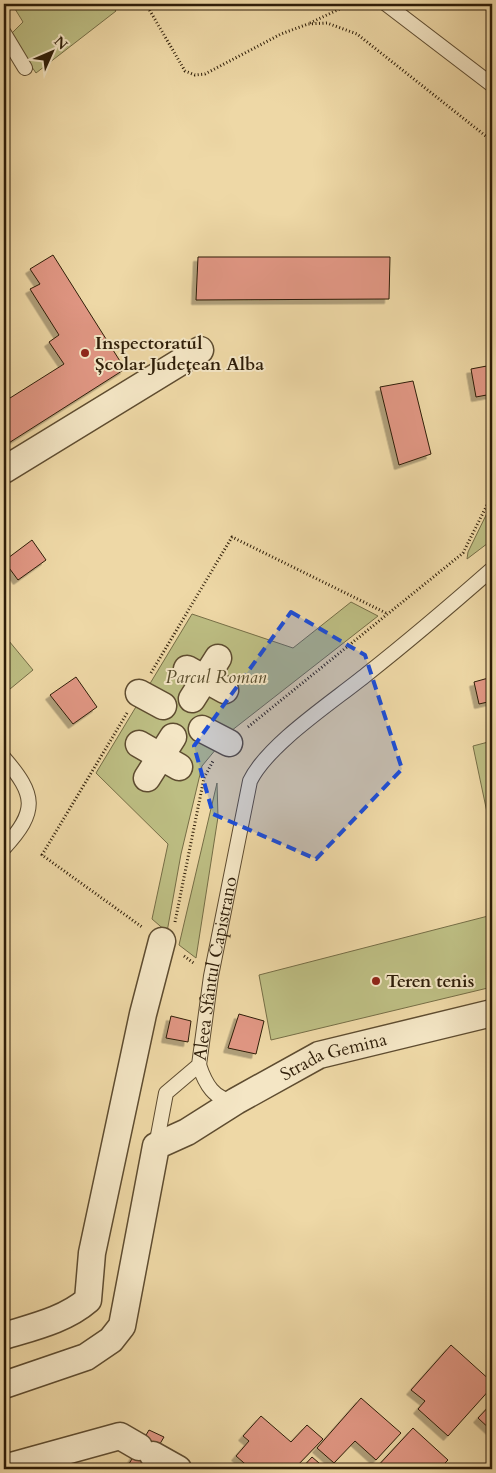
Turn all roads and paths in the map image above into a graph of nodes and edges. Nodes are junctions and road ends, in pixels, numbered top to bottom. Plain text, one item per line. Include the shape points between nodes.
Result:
1 (146, 4) edge
2 (350, 4) edge
3 (386, 4) edge
4 (308, 24) junction
5 (4, 32) edge
6 (26, 68) dead end
7 (492, 85) edge
8 (492, 141) edge
9 (200, 350) dead end
10 (4, 470) edge
11 (492, 569) edge
12 (139, 693) dead end
13 (163, 706) dead end
14 (202, 729) dead end
15 (229, 743) dead end
16 (4, 758) edge
17 (4, 848) edge
18 (162, 941) dead end
19 (492, 1013) edge
20 (199, 1064) junction
21 (236, 1101) junction
22 (156, 1146) junction
23 (4, 1336) edge
24 (4, 1385) edge
25 (4, 1468) edge
26 (178, 1469) edge

1 - 4 path via 185,71 195,75 205,74 281,34
2 - 4 path
3 - 7 lane
4 - 8 path via 327,23 357,34
5 - 6 lane
9 - 10 street
11 - 20 lane, Aleea Sfântul Capistrano via 257,766 250,781 213,967
12 - 13 street
14 - 15 street
16 - 17 lane via 22,779 28,795 27,816
18 - 23 street via 142,1014 92,1252 88,1300 68,1314
19 - 21 street, Strada Gemina via 319,1055
20 - 21 lane via 204,1080 215,1094 226,1101
20 - 22 lane, Aleea Sfântul Capistrano via 166,1093
21 - 22 street, Strada Gemina via 187,1132
22 - 24 street, Aleea Sfântul Capistrano via 122,1326 111,1340 86,1357
25 - 26 street via 120,1436

